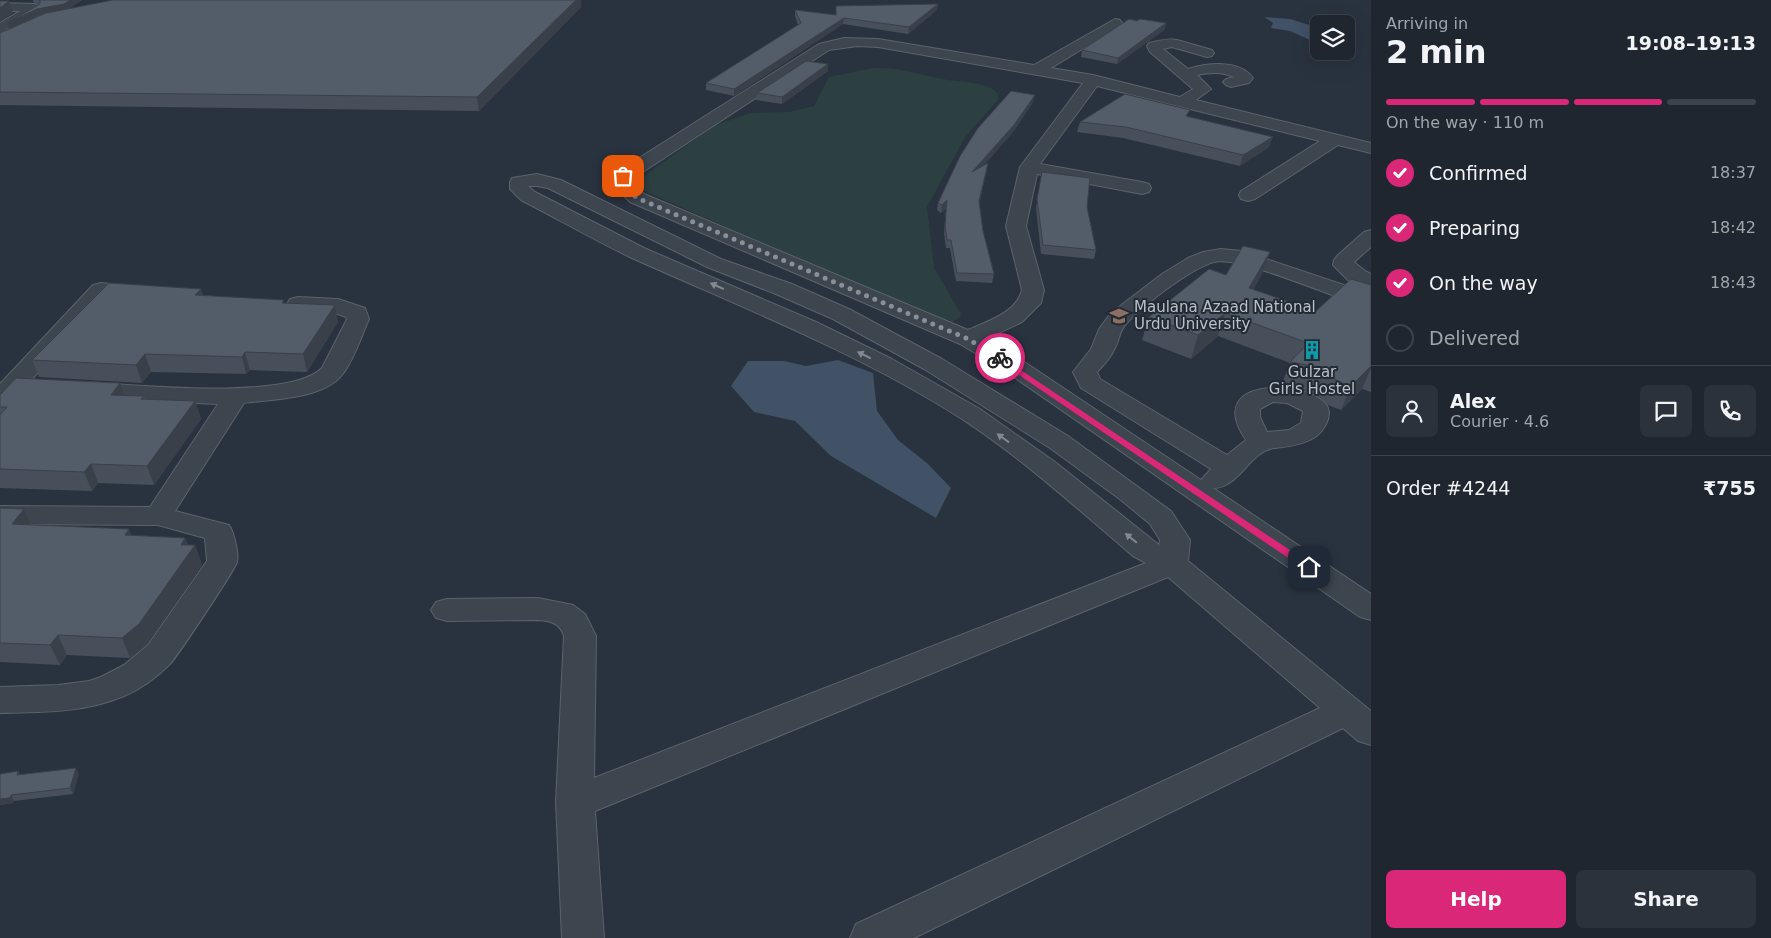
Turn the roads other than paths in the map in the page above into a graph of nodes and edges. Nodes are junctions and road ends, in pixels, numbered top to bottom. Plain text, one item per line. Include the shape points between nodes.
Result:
1 (0, 7) edge
2 (1115, 23) dead end
3 (0, 30) edge
4 (1207, 53) dead end
5 (1039, 70) junction
6 (1186, 75) junction
7 (1093, 80) junction
8 (1204, 89) junction
9 (1183, 102) junction
10 (1335, 139) junction
11 (1371, 148) edge
12 (1029, 167) junction
13 (1142, 188) dead end
14 (1248, 195) dead end
15 (1371, 236) edge
16 (1371, 282) edge
17 (160, 294) edge
18 (1371, 301) edge
19 (279, 302) edge
20 (968, 339) junction
21 (6, 392) edge
22 (236, 397) junction
23 (1260, 441) dead end
24 (1227, 467) junction
25 (1200, 494) junction
26 (0, 515) edge
27 (158, 516) junction
28 (1172, 564) junction
29 (1371, 609) edge
30 (447, 610) dead end
31 (0, 700) edge
32 (1358, 721) edge
33 (575, 802) junction
34 (583, 938) edge
35 (871, 938) edge

1 - 3 street via 35,8
2 - 5 street
4 - 6 street via 1172,43 1154,46
5 - 7 street
5 - 20 street via 878,43 834,43 623,176 621,184 637,198
6 - 8 street
6 - 8 street via 1216,75 1231,82 1224,87
7 - 9 street
7 - 12 street
8 - 9 street
9 - 10 street
10 - 11 street
10 - 14 street
12 - 13 street
12 - 20 street via 1016,226 1033,290 1030,303 1014,317
15 - 16 street via 1344,260 1344,265 1357,276
17 - 21 street via 101,290
18 - 24 street via 1247,259 1218,256 1206,258 1171,277 1112,325 1104,347 1085,372 1090,383
19 - 22 street via 338,306 357,313 358,319 333,371 325,379 292,390
20 - 25 street via 1017,368
21 - 22 street via 51,388
22 - 27 street
23 - 24 street
24 - 25 street
25 - 29 street
26 - 27 street
27 - 31 street via 219,532 222,562 160,654 136,674 89,694
28 -> 28 street via 1144,549 1045,468 971,414 883,364 808,327 637,252 528,196 519,189 519,182 537,180 554,184 714,263 841,314 933,364 1059,442 1161,518 1176,540
28 - 32 street
28 - 33 street
30 - 33 street via 546,609 564,614 577,623 580,636
32 - 35 street
33 - 34 street

